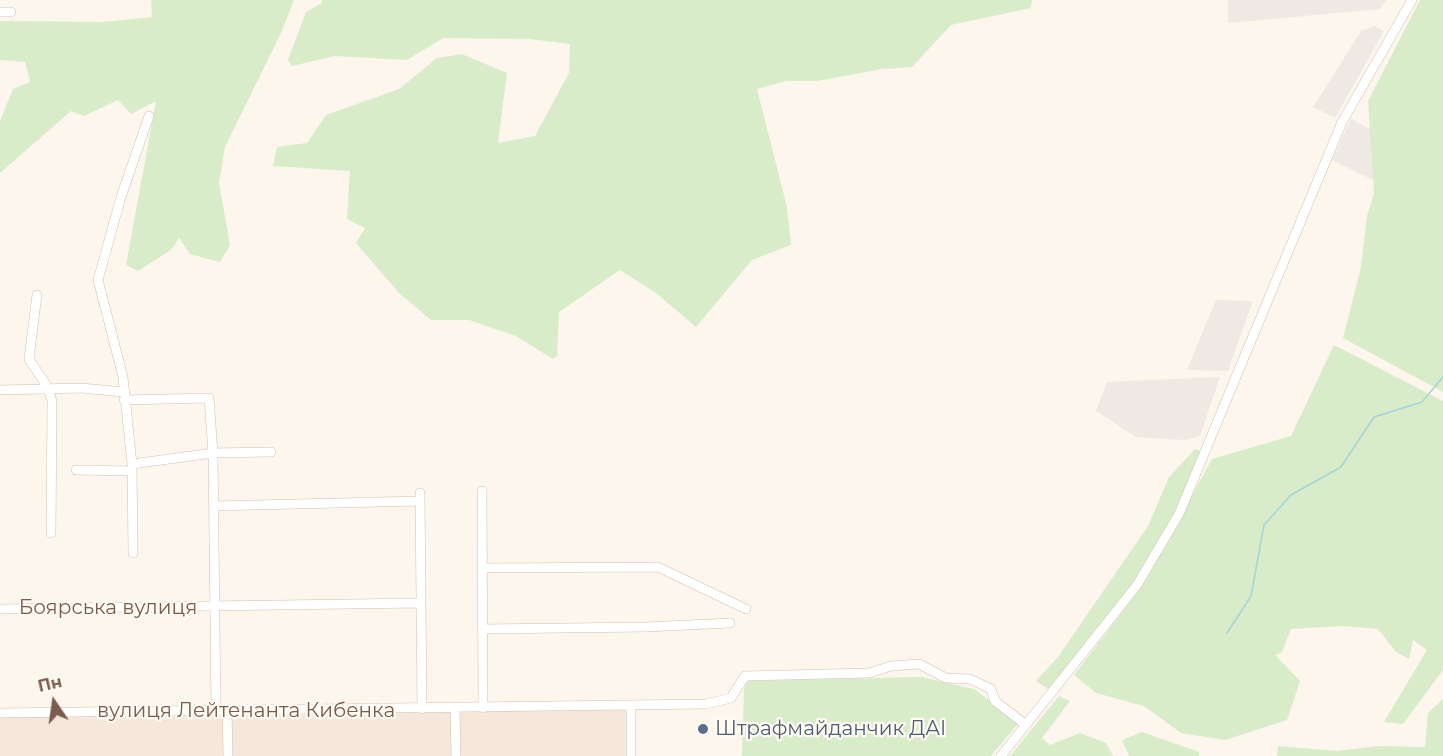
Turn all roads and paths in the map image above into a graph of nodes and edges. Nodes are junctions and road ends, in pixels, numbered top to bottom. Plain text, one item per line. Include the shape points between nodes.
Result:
1 (1412, 0) edge
2 (0, 12) edge
3 (11, 12) dead end
4 (149, 116) dead end
5 (37, 295) dead end
6 (48, 388) junction
7 (0, 390) edge
8 (123, 396) junction
9 (271, 452) dead end
10 (213, 453) junction
11 (132, 467) junction
12 (76, 470) dead end
13 (482, 491) dead end
14 (214, 506) junction
15 (51, 533) dead end
16 (133, 554) dead end
17 (482, 568) junction
18 (419, 603) junction
19 (217, 608) junction
20 (0, 609) edge
21 (746, 609) dead end
22 (730, 623) dead end
23 (482, 629) junction
24 (631, 707) junction
25 (483, 708) junction
26 (422, 709) junction
27 (455, 709) junction
28 (216, 711) junction
29 (227, 711) junction
30 (0, 713) edge
31 (1026, 725) junction
32 (228, 756) edge
33 (456, 756) edge
34 (631, 756) edge
35 (1000, 756) edge

1 - 31 street via 1342,122 1179,513 1137,585
2 - 3 street
4 - 8 street via 98,280 123,377
5 - 6 street via 29,359
6 - 7 street
6 - 8 street via 81,388
6 - 15 street via 52,401
8 - 10 street via 209,398
8 - 11 street
9 - 10 street
10 - 11 street
10 - 14 street
11 - 12 street
11 - 16 street
13 - 17 street
14 - 18 street via 420,497
14 - 19 street
17 - 21 street via 658,567
17 - 23 street
18 - 19 street, Боярська вулиця
18 - 26 street
19 - 20 street, Боярська вулиця
19 - 28 street
22 - 23 street
23 - 25 street
24 - 25 street
24 - 31 street via 721,702 731,698 745,676 869,673 919,664 946,678 970,679 991,689 995,701
24 - 34 street
25 - 27 street, вулиця Лейтенанта Кибенка
26 - 27 street, вулиця Лейтенанта Кибенка
26 - 29 street, вулиця Лейтенанта Кибенка
27 - 33 street
28 - 29 street, вулиця Лейтенанта Кибенка
28 - 30 street, вулиця Лейтенанта Кибенка
29 - 32 street
31 - 35 street

